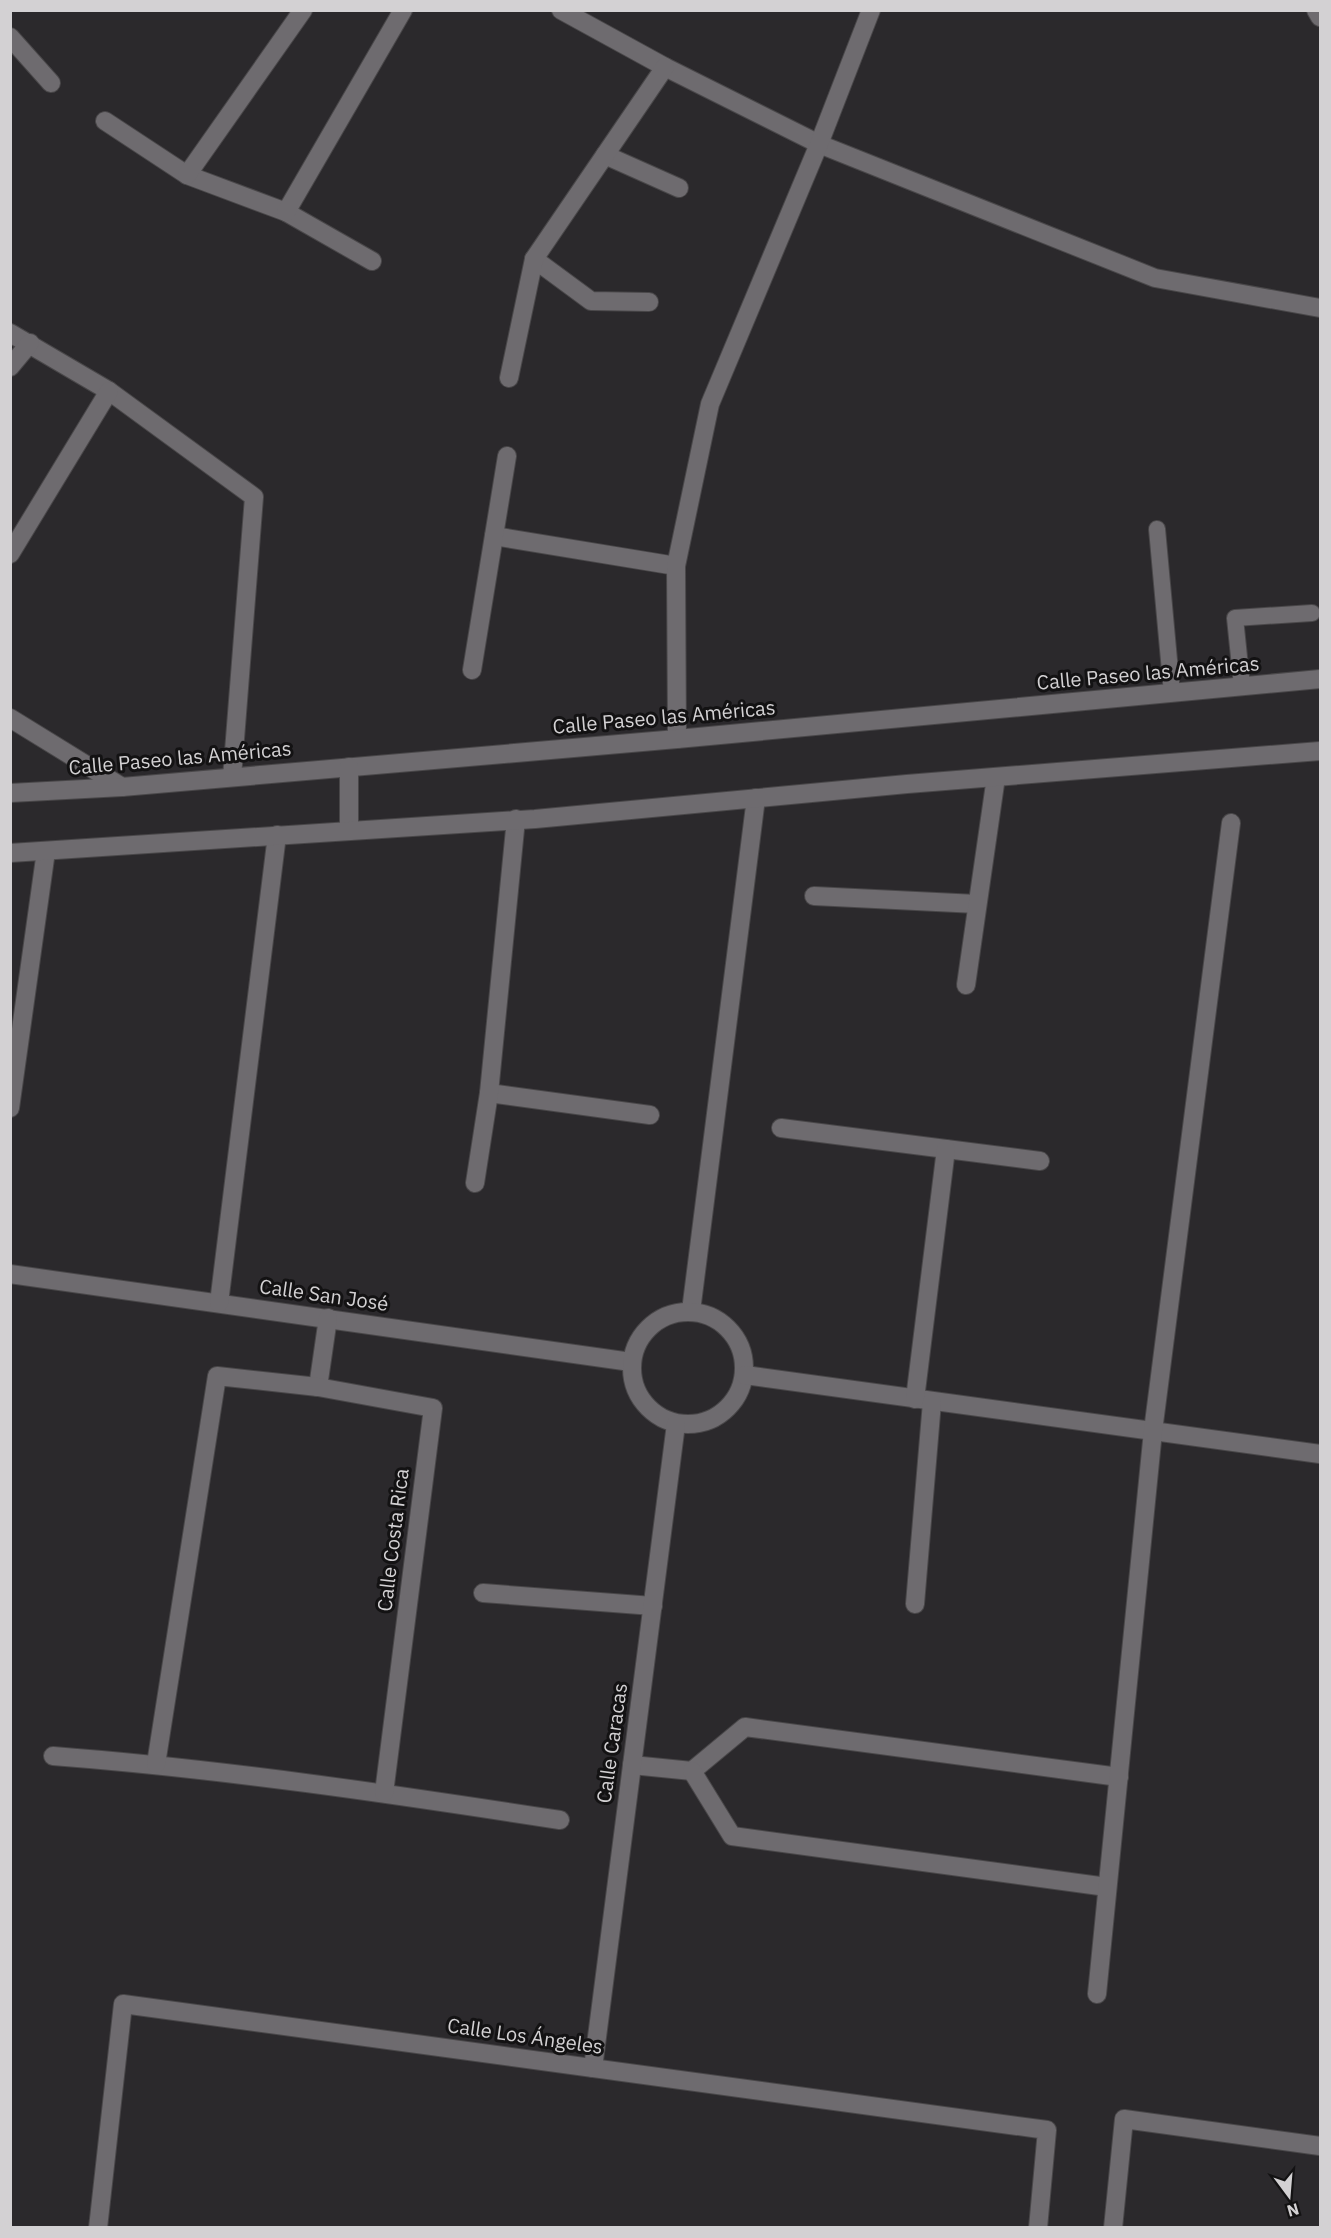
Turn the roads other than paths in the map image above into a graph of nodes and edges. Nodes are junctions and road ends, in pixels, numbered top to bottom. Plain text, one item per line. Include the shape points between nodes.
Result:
1 (303, 10) edge
2 (403, 10) edge
3 (561, 10) edge
4 (871, 10) edge
5 (10, 37) edge
6 (665, 67) junction
7 (51, 83) dead end
8 (105, 121) dead end
9 (819, 144) junction
10 (605, 155) junction
11 (186, 176) junction
12 (679, 188) dead end
13 (286, 212) junction
14 (534, 259) junction
15 (372, 261) dead end
16 (649, 302) dead end
17 (1320, 308) edge
18 (10, 333) edge
19 (30, 343) junction
20 (10, 367) edge
21 (509, 378) dead end
22 (109, 390) junction
23 (507, 456) dead end
24 (1157, 529) dead end
25 (494, 536) junction
26 (10, 554) edge
27 (676, 566) junction
28 (1312, 613) dead end
29 (472, 670) dead end
30 (1320, 679) edge
31 (1242, 686) junction
32 (1172, 693) junction
33 (10, 718) edge
34 (677, 739) junction
35 (1320, 751) edge
36 (349, 767) junction
37 (232, 777) junction
38 (996, 777) junction
39 (122, 787) junction
40 (10, 793) edge
41 (756, 798) junction
42 (516, 819) junction
43 (1231, 823) dead end
44 (349, 831) junction
45 (278, 835) junction
46 (46, 851) junction
47 (10, 853) edge
48 (814, 896) dead end
49 (977, 904) junction
50 (966, 985) dead end
51 (489, 1093) junction
52 (10, 1108) edge
53 (650, 1115) dead end
54 (782, 1128) dead end
55 (945, 1149) junction
56 (1040, 1161) dead end
57 (475, 1183) dead end
58 (10, 1274) edge
59 (219, 1303) junction
60 (691, 1311) junction
61 (328, 1318) junction
62 (631, 1362) junction
63 (744, 1375) junction
64 (318, 1388) junction
65 (923, 1401) junction
66 (676, 1424) junction
67 (1153, 1431) junction
68 (1320, 1454) edge
69 (483, 1593) dead end
70 (915, 1604) dead end
71 (653, 1606) junction
72 (52, 1756) dead end
73 (156, 1764) junction
74 (632, 1765) junction
75 (692, 1771) junction
76 (1119, 1777) junction
77 (384, 1793) junction
78 (560, 1820) dead end
79 (1107, 1887) junction
80 (1097, 1994) dead end
81 (593, 2068) junction
82 (1320, 2146) edge
83 (98, 2228) edge
84 (1038, 2228) edge
85 (1113, 2228) edge

1 - 11 street
2 - 13 street
3 - 6 street
4 - 9 street
5 - 7 street
6 - 9 street
6 - 10 street
8 - 11 street
9 - 17 street via 1155,278
9 - 27 street via 710,405
10 - 12 street
10 - 14 street
11 - 13 street
13 - 15 street
14 - 16 street via 591,301
14 - 21 street
18 - 19 street
19 - 20 street
19 - 22 street
22 - 26 street
22 - 37 street via 254,497
23 - 25 street
24 - 32 lane
25 - 27 street
25 - 29 street
27 - 34 street
28 - 31 lane via 1235,618
30 - 31 street, Calle Paseo las Américas
31 - 32 street, Calle Paseo las Américas
32 - 34 street, Calle Paseo las Américas
33 - 39 street
34 - 36 street, Calle Paseo las Américas
35 - 38 street
36 - 37 street, Calle Paseo las Américas
36 - 44 street
37 - 39 street, Calle Paseo las Américas
38 - 41 street
38 - 49 street
39 - 40 street, Calle Paseo las Américas
41 - 42 street
41 - 60 street
42 - 44 street
42 - 51 street
43 - 67 street
44 - 45 street
45 - 46 street
45 - 59 street
46 - 47 street
46 - 52 street
48 - 49 street
49 - 50 street
51 - 53 street
51 - 57 street
54 - 55 street
55 - 56 street
55 - 65 street
58 - 59 street, Calle San José
59 - 61 street, Calle San José
60 - 62 street via 663,1317 641,1336
60 - 63 street via 721,1321 740,1345
61 - 62 street, Calle San José
61 - 64 street
62 - 66 street via 635,1390 651,1412
63 - 65 street
63 - 66 street via 733,1404 707,1422
64 - 73 street, Calle Costa Rica via 217,1376
64 - 77 street, Calle Costa Rica via 433,1408
65 - 67 street
65 - 70 street
66 - 71 street, Calle Caracas
67 - 68 street
67 - 76 street
69 - 71 street
71 - 74 street, Calle Caracas
72 - 73 street
73 - 77 street
74 - 75 street
74 - 81 street, Calle Caracas
75 - 76 street via 745,1727
75 - 79 street via 732,1836
76 - 79 street
77 - 78 street
79 - 80 street
81 - 83 street, Calle Los Ángeles via 123,2004
81 - 84 street, Calle Los Ángeles via 1047,2130
82 - 85 street via 1124,2119

